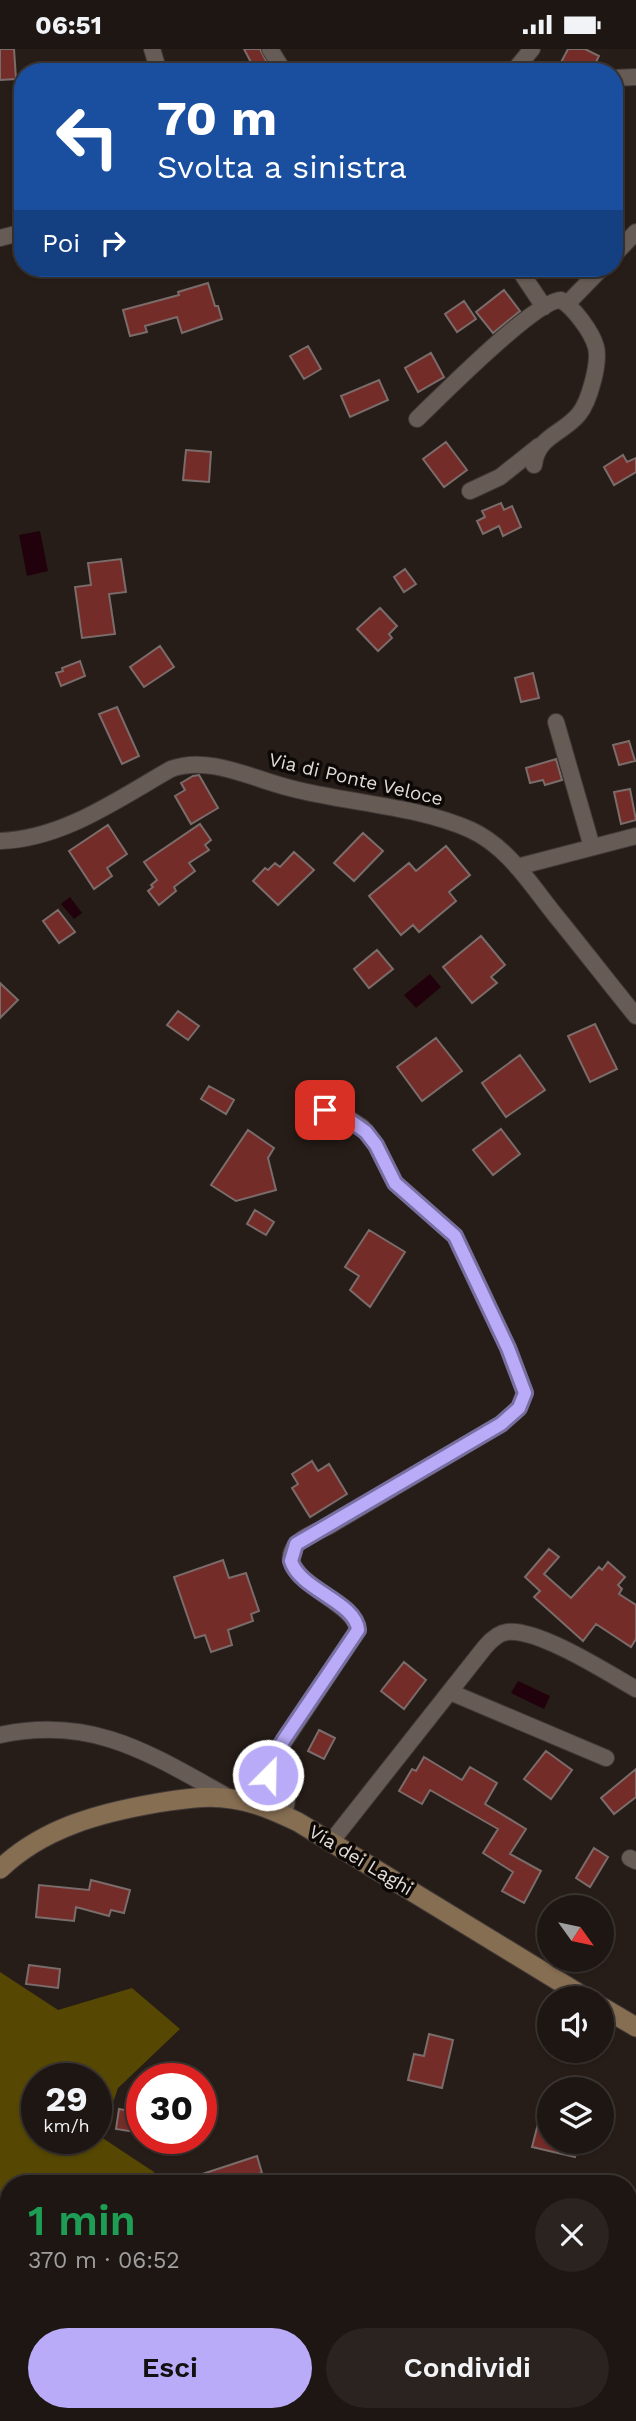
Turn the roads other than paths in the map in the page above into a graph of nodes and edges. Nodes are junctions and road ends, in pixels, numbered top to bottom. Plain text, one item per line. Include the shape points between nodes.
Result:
1 (532, 49) edge
2 (520, 63) edge
3 (636, 232) edge
4 (623, 245) edge
5 (524, 277) edge
6 (593, 277) edge
7 (566, 304) junction
8 (544, 307) junction
9 (417, 419) dead end
10 (541, 445) junction
11 (534, 465) dead end
12 (470, 491) dead end
13 (556, 722) dead end
14 (636, 836) edge
15 (0, 842) edge
16 (592, 847) junction
17 (517, 867) junction
18 (636, 1016) edge
19 (311, 1111) dead end
20 (636, 1669) edge
21 (618, 1679) junction
22 (636, 1689) edge
23 (450, 1692) junction
24 (0, 1735) edge
25 (606, 1758) dead end
26 (231, 1799) junction
27 (283, 1814) junction
28 (331, 1842) junction
29 (0, 1869) edge
30 (567, 1986) edge
31 (614, 2014) edge
32 (636, 2027) edge

1 - 2 street
3 - 4 street
5 - 8 street
6 - 7 street
7 - 8 street via 556,300
7 - 10 street via 594,342 597,360 580,413
8 - 9 street
10 - 11 street
10 - 12 street via 500,477
13 - 16 street
14 - 16 street
15 - 17 street, Via di Ponte Veloce via 53,832 171,769 203,765 319,796 449,822 486,839
16 - 17 street
17 - 18 street, Via di Ponte Veloce
19 - 27 street via 332,1111 362,1127 395,1183 455,1236 525,1393 519,1408 501,1424 300,1540 293,1549 291,1561 297,1573 352,1615 358,1630 270,1763 268,1775 287,1796
20 - 21 street
21 - 22 street
21 - 23 street via 544,1641 507,1632 489,1642
23 - 25 street
23 - 28 street
24 - 26 street via 50,1728 98,1735 150,1755
26 - 27 main road, Via dei Laghi
26 - 29 main road, Via dei Laghi via 175,1800 101,1814 45,1836
27 - 28 main road, Via dei Laghi
28 - 30 main road, Via dei Laghi
31 - 32 main road

